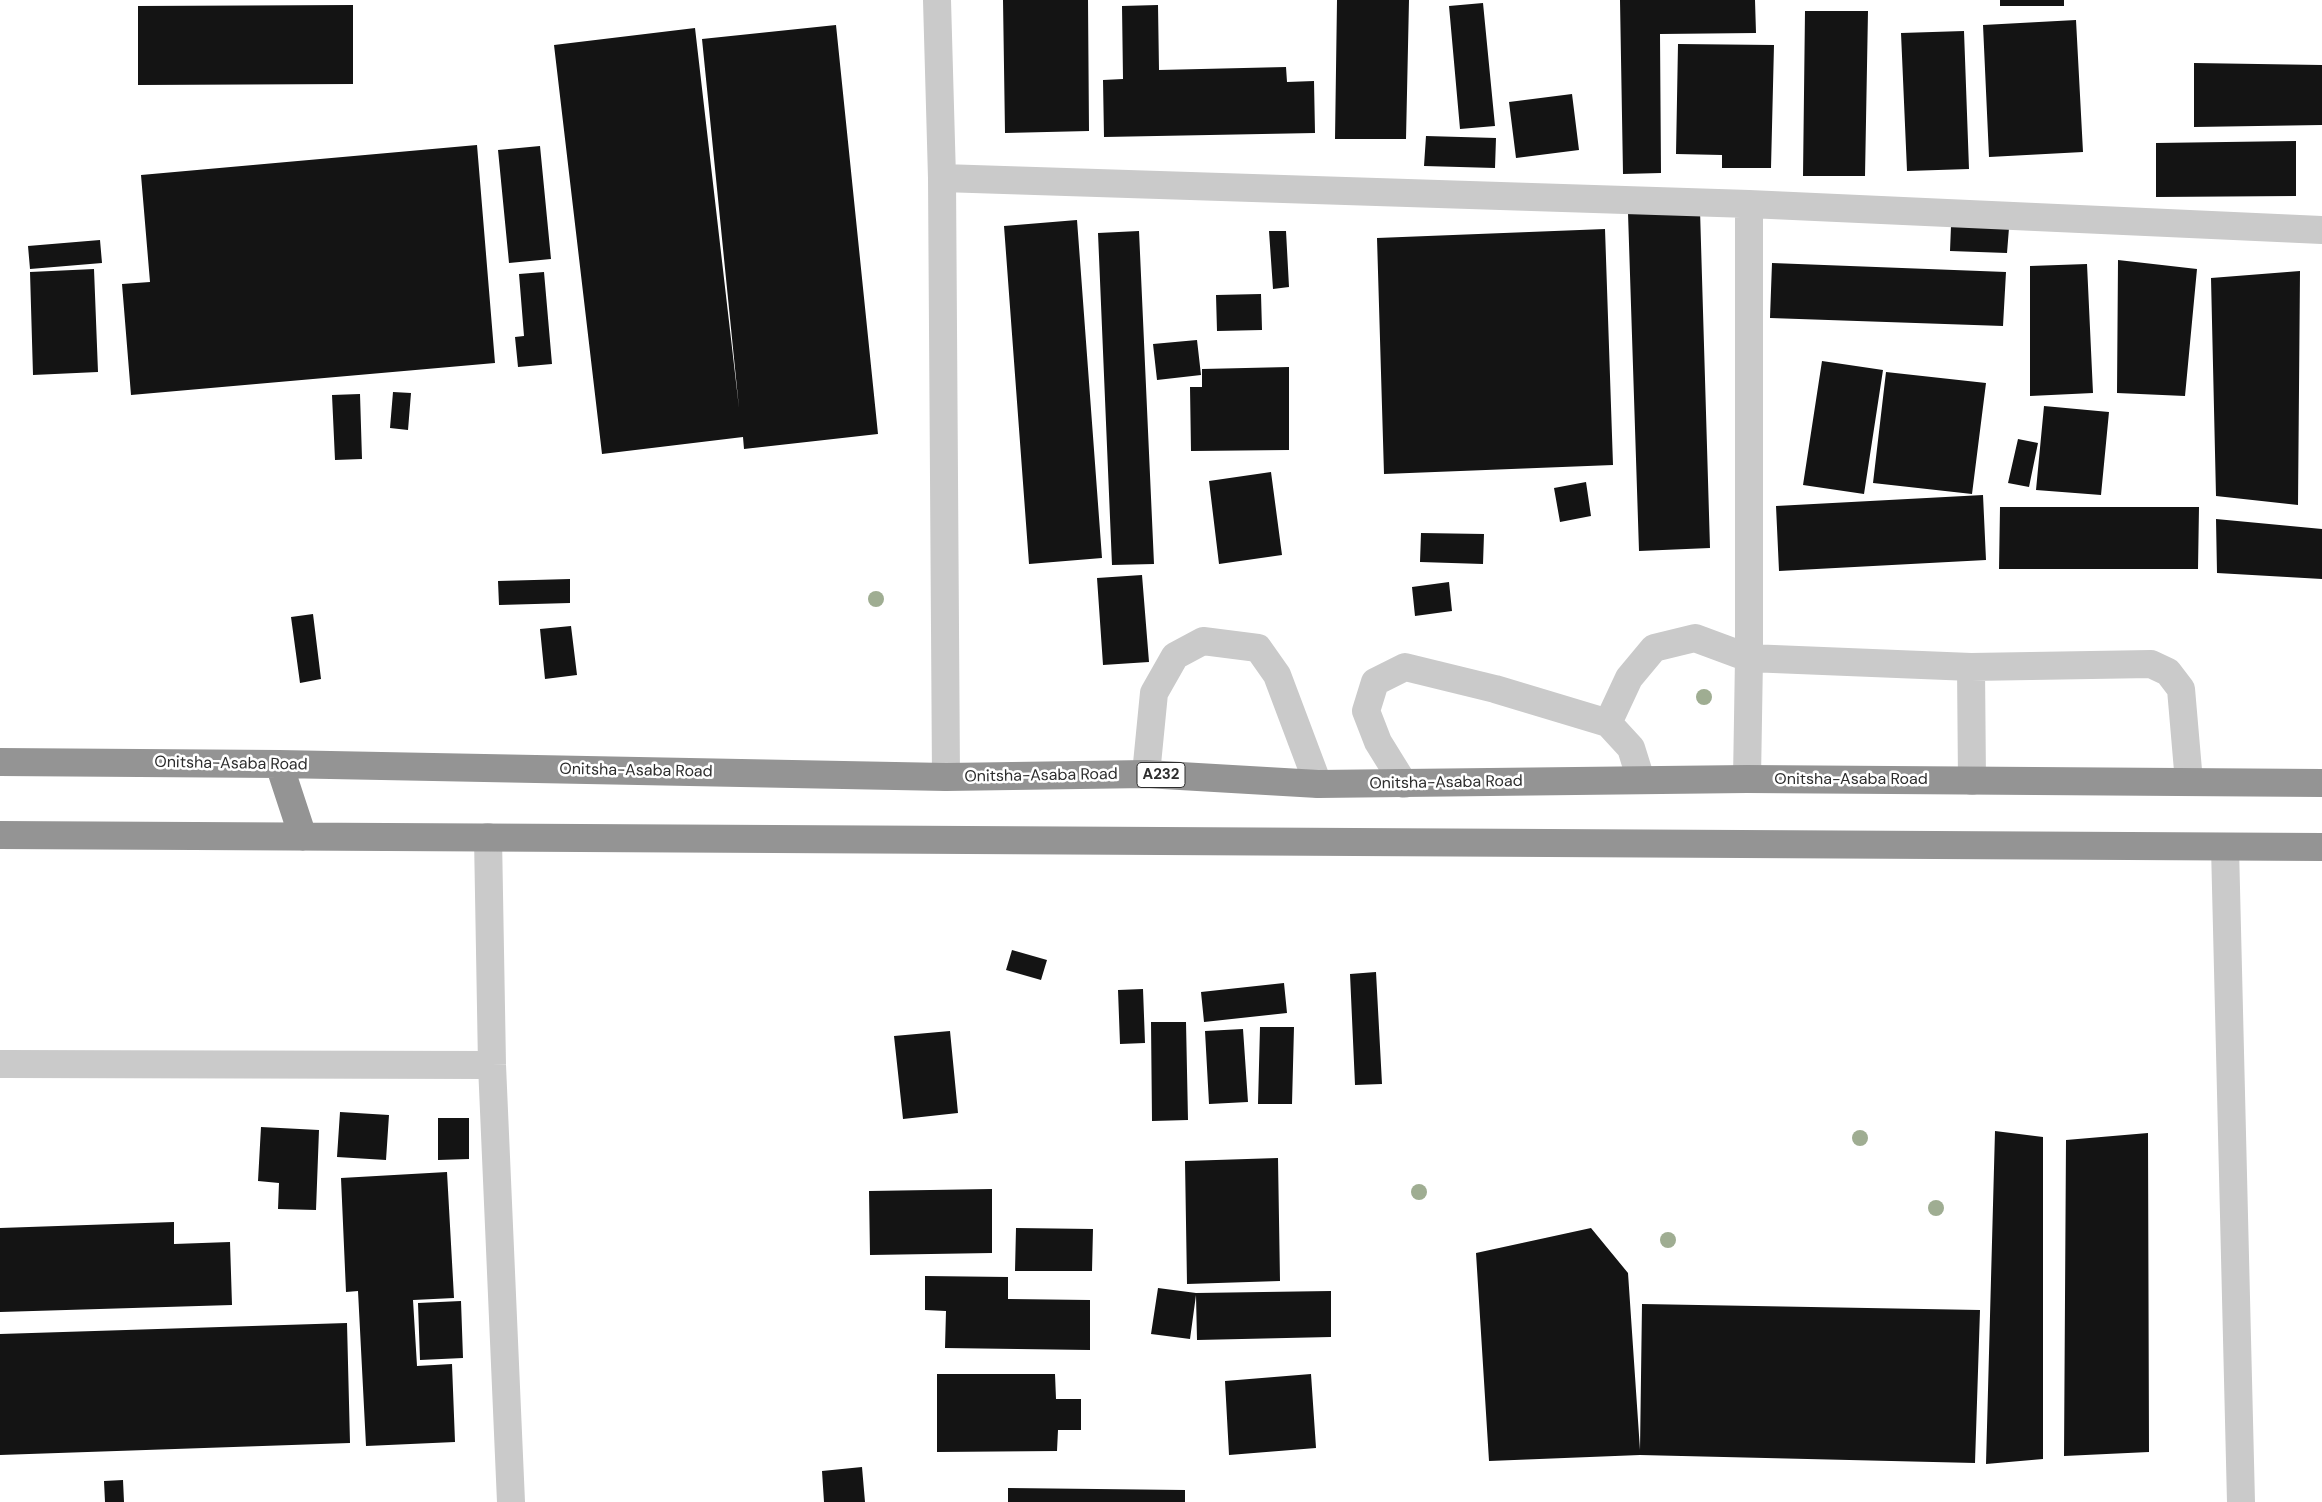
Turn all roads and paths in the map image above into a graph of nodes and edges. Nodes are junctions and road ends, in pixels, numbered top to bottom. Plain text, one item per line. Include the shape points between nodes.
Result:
1 (937, 0) edge
2 (942, 178) junction
3 (1749, 204) junction
4 (2322, 230) edge
5 (1749, 658) junction
6 (1971, 667) junction
7 (1608, 723) junction
8 (0, 750) edge
9 (0, 762) edge
10 (279, 764) junction
11 (1146, 774) junction
12 (946, 777) junction
13 (1747, 779) junction
14 (1641, 780) junction
15 (1972, 781) junction
16 (2189, 782) junction
17 (2322, 783) edge
18 (1318, 784) junction
19 (1404, 784) junction
20 (0, 835) edge
21 (303, 837) junction
22 (488, 837) junction
23 (2322, 847) edge
24 (2225, 848) junction
25 (0, 1064) edge
26 (492, 1065) junction
27 (511, 1502) edge
28 (2241, 1502) edge

1 - 2 street
2 - 3 street
2 - 12 street
3 - 4 street
3 - 5 street
5 - 6 street
5 - 7 street via 1695,638 1654,648 1629,678
5 - 13 street
6 - 15 street
6 - 16 street via 2151,664 2168,672 2181,689
7 - 14 street via 1631,748
7 - 19 street via 1495,689 1405,667 1375,682 1366,710 1378,742
8 - 9 street
9 - 10 highway, Onitsha-Asaba Road / A232
10 - 12 highway, Onitsha-Asaba Road / A232
10 - 21 highway
11 - 12 highway, Onitsha-Asaba Road / A232
11 - 18 highway, Onitsha-Asaba Road / A232
11 - 18 street via 1154,693 1175,656 1203,641 1258,648 1277,675
13 - 14 highway, Onitsha-Asaba Road / A232
13 - 15 highway, Onitsha-Asaba Road / A232
14 - 19 highway, Onitsha-Asaba Road / A232
15 - 16 highway, Onitsha-Asaba Road / A232
16 - 17 highway, Onitsha-Asaba Road / A232
18 - 19 highway, Onitsha-Asaba Road / A232
20 - 21 highway
21 - 22 highway
22 - 24 highway
22 - 26 street
23 - 24 highway
24 - 28 street
25 - 26 street
26 - 27 street

